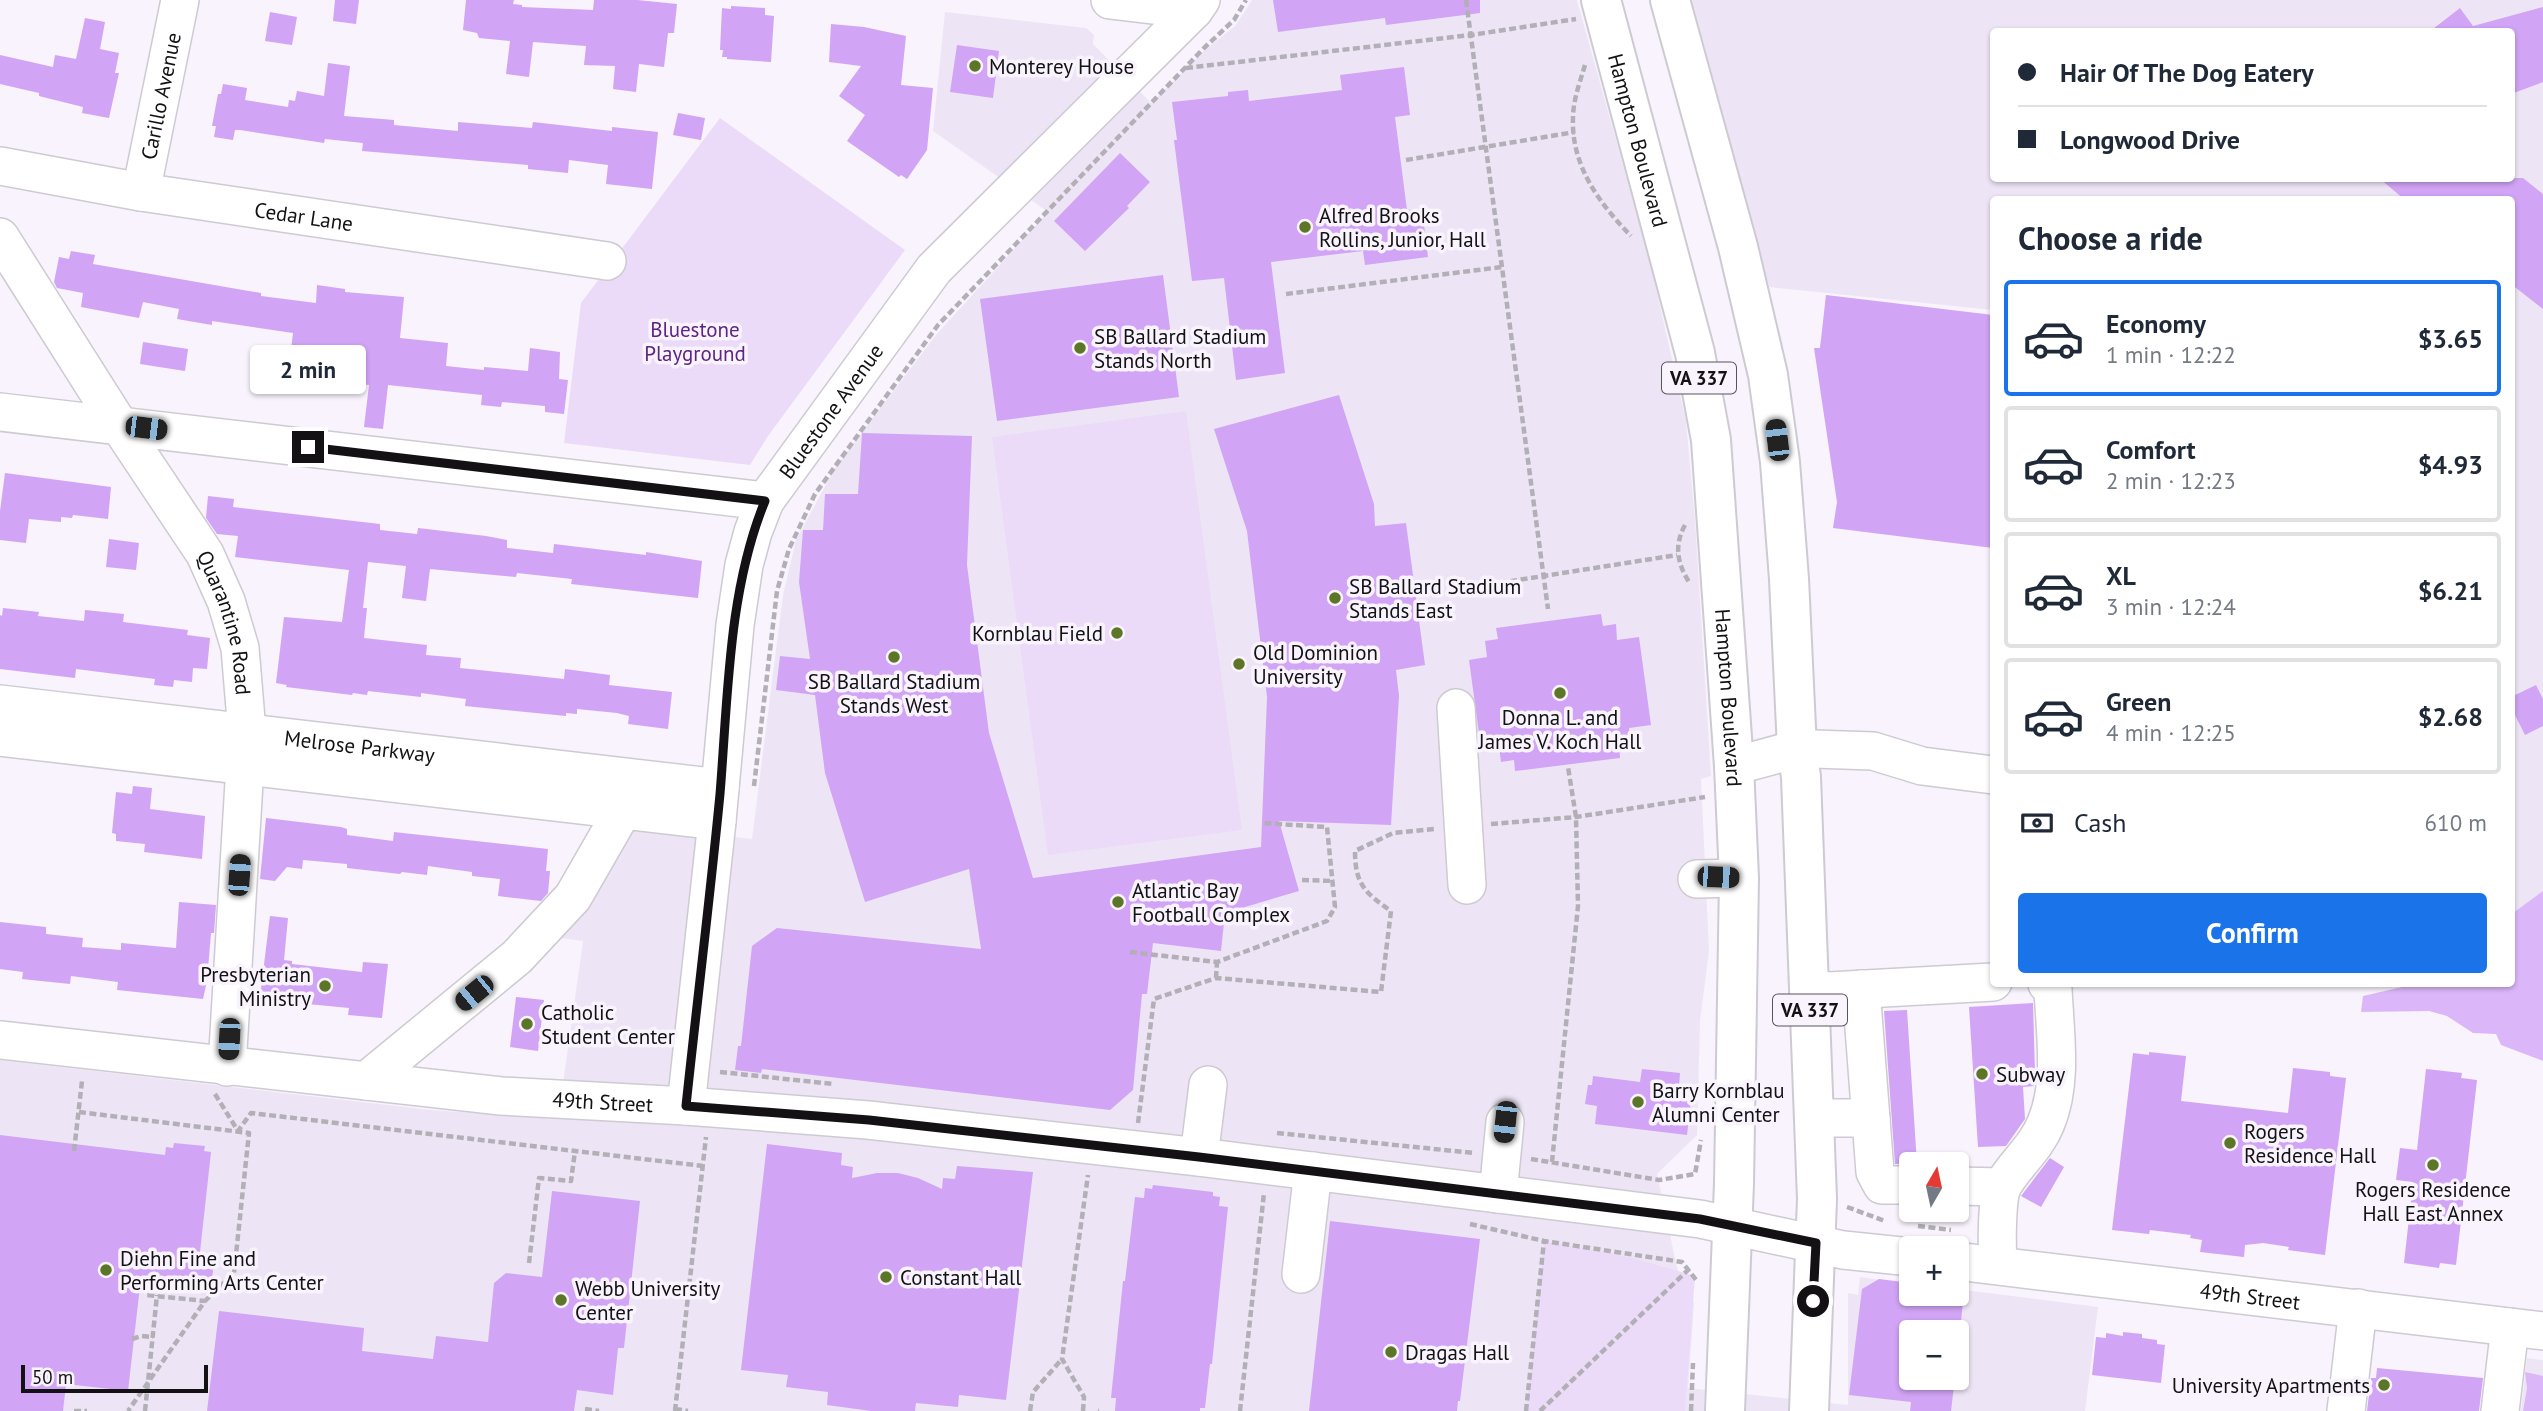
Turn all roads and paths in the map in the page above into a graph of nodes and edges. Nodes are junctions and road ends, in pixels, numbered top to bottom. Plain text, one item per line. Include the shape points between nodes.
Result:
1 (180, 0) edge
2 (1110, 0) edge
3 (1246, 0) edge
4 (1466, 0) edge
5 (1670, 0) edge
6 (1198, 5) edge
7 (1594, 9) edge
8 (1471, 35) junction
9 (1184, 68) junction
10 (1574, 132) dead end
11 (1485, 147) junction
12 (1406, 160) dead end
13 (0, 166) edge
14 (141, 192) junction
15 (0, 237) edge
16 (607, 261) dead end
17 (1502, 267) junction
18 (1286, 295) dead end
19 (0, 412) edge
20 (119, 425) junction
21 (765, 501) junction
22 (1677, 555) dead end
23 (1543, 576) junction
24 (1448, 591) dead end
25 (1548, 608) dead end
26 (0, 704) edge
27 (1456, 708) dead end
28 (0, 737) edge
29 (246, 748) junction
30 (1799, 763) junction
31 (1734, 766) junction
32 (1568, 767) dead end
33 (1990, 775) edge
34 (1711, 796) dead end
35 (730, 799) junction
36 (623, 810) junction
37 (1576, 817) junction
38 (1262, 823) dead end
39 (1462, 826) junction
40 (1739, 878) junction
41 (1697, 879) dead end
42 (1302, 880) dead end
43 (1334, 881) junction
44 (1467, 885) dead end
45 (1129, 952) dead end
46 (1217, 962) junction
47 (1216, 978) junction
48 (1990, 982) edge
49 (2051, 987) edge
50 (1809, 989) junction
51 (1861, 989) junction
52 (0, 1040) edge
53 (722, 1059) dead end
54 (720, 1073) dead end
55 (227, 1078) junction
56 (68, 1079) dead end
57 (82, 1081) junction
58 (366, 1081) junction
59 (94, 1083) dead end
60 (1208, 1086) dead end
61 (79, 1112) junction
62 (697, 1118) junction
63 (1814, 1118) junction
64 (1871, 1118) junction
65 (1505, 1122) dead end
66 (238, 1132) junction
67 (1136, 1150) junction
68 (74, 1151) dead end
69 (575, 1151) junction
70 (1199, 1157) junction
71 (1552, 1162) dead end
72 (703, 1166) junction
73 (1089, 1167) dead end
74 (1313, 1171) junction
75 (1899, 1185) edge
76 (1969, 1186) edge
77 (2002, 1187) junction
78 (1264, 1188) dead end
79 (1498, 1194) junction
80 (1844, 1204) dead end
81 (1894, 1222) dead end
82 (1465, 1223) dead end
83 (1731, 1224) junction
84 (1544, 1241) junction
85 (1899, 1242) edge
86 (1816, 1243) junction
87 (1969, 1248) edge
88 (1997, 1251) junction
89 (1969, 1258) edge
90 (529, 1263) dead end
91 (1689, 1269) junction
92 (1301, 1274) dead end
93 (144, 1286) dead end
94 (1696, 1294) dead end
95 (157, 1296) junction
96 (205, 1301) junction
97 (2358, 1308) junction
98 (2526, 1329) edge
99 (153, 1337) junction
100 (132, 1339) dead end
101 (1693, 1356) dead end
102 (1062, 1359) junction
103 (149, 1379) junction
104 (584, 1409) edge
105 (675, 1410) edge
106 (74, 1411) edge
107 (87, 1411) edge
108 (128, 1411) edge
109 (145, 1411) edge
110 (599, 1411) edge
111 (688, 1411) edge
112 (1030, 1411) edge
113 (1083, 1411) edge
114 (1240, 1411) edge
115 (1526, 1411) edge
116 (1540, 1411) edge
117 (1691, 1411) edge
118 (1725, 1411) edge
119 (1809, 1411) edge
120 (2346, 1411) edge
121 (2500, 1411) edge

1 - 14 street, Carillo Avenue
2 - 6 street
3 - 9 path via 1234,20
4 - 8 path
5 - 30 main road, VA 337 via 1768,375 1780,462
6 - 21 street, Bluestone Avenue via 934,269
7 - 8 path
7 - 31 main road, Hampton Boulevard / VA 337 via 1695,353 1711,440
8 - 9 path
8 - 11 path
9 - 35 path via 938,324 815,494 789,549 777,591
10 - 11 path
11 - 12 path
11 - 17 path
13 - 14 street, Cedar Lane
14 - 16 street, Cedar Lane
15 - 20 street, Quarantine Road
17 - 18 path
17 - 23 path
19 - 20 street
20 - 21 street
20 - 29 street, Quarantine Road via 205,554 226,601 240,648
21 - 35 street, Bluestone Avenue via 744,565 735,625
22 - 23 path
23 - 24 path
23 - 25 path
26 - 29 street, Melrose Parkway
27 - 39 street
28 - 29 street, Melrose Parkway
29 - 35 street, Melrose Parkway
29 - 36 street, Melrose Parkway
29 - 55 street, Quarantine Road
30 - 31 street
30 - 33 street via 1922,766
30 - 50 main road, VA 337
31 - 40 main road, Hampton Boulevard / VA 337
32 - 37 path
34 - 37 path
35 - 36 street, Melrose Parkway
35 - 62 street, Bluestone Avenue
36 - 58 street via 573,897 517,957
37 - 39 path
37 - 71 path via 1578,906
38 - 43 path via 1327,827
39 - 44 street
39 - 47 path via 1393,833 1355,850 1355,872 1362,887 1391,911 1381,992
40 - 41 street
40 - 83 main road, Hampton Boulevard / VA 337
42 - 43 path
43 - 46 path via 1335,907 1327,922
45 - 46 path
46 - 47 path
47 - 67 path via 1154,999
48 - 51 street
49 - 77 street via 2057,1072 2047,1122 2033,1149
50 - 51 street
50 - 63 main road, VA 337
51 - 64 street
52 - 55 street, 49th Street
53 - 54 path
55 - 58 street, 49th Street
55 - 66 path via 213,1090
56 - 57 path
57 - 59 path
57 - 61 path
58 - 62 street, 49th Street
60 - 70 street
61 - 66 path
61 - 68 path
62 - 67 street, 49th Street via 869,1120
62 - 72 path
63 - 64 street
63 - 86 main road, VA 337
64 - 75 street via 1878,1179 1882,1185
65 - 79 street
66 - 69 path via 251,1113
66 - 96 path via 249,1133 234,1273
67 - 70 street, 49th Street
69 - 72 path
69 - 90 path via 571,1181 540,1178
70 - 74 street, 49th Street
72 - 105 path
73 - 102 path
74 - 79 street, 49th Street
74 - 92 street
76 - 77 street
77 - 88 street
78 - 114 path
79 - 83 street, 49th Street
80 - 81 path
82 - 84 path
83 - 86 street, 49th Street
83 - 118 main road, Hampton Boulevard / VA 337
84 - 91 path via 1682,1262
84 - 115 path
85 - 86 street, 49th Street via 1843,1250
86 - 119 main road, VA 337
87 - 88 path
88 - 89 street, 49th Street
88 - 97 street, 49th Street
91 - 94 path via 1697,1281
91 - 116 path
93 - 95 path via 146,1295
95 - 96 path
95 - 99 path
96 - 103 path
97 - 98 street, 49th Street
97 - 120 street
98 - 121 street
99 - 100 path
99 - 103 path
101 - 117 path
102 - 112 path via 1033,1392
102 - 113 path via 1084,1398
103 - 108 path
103 - 109 path
104 - 110 path
105 - 111 path
106 - 107 path

